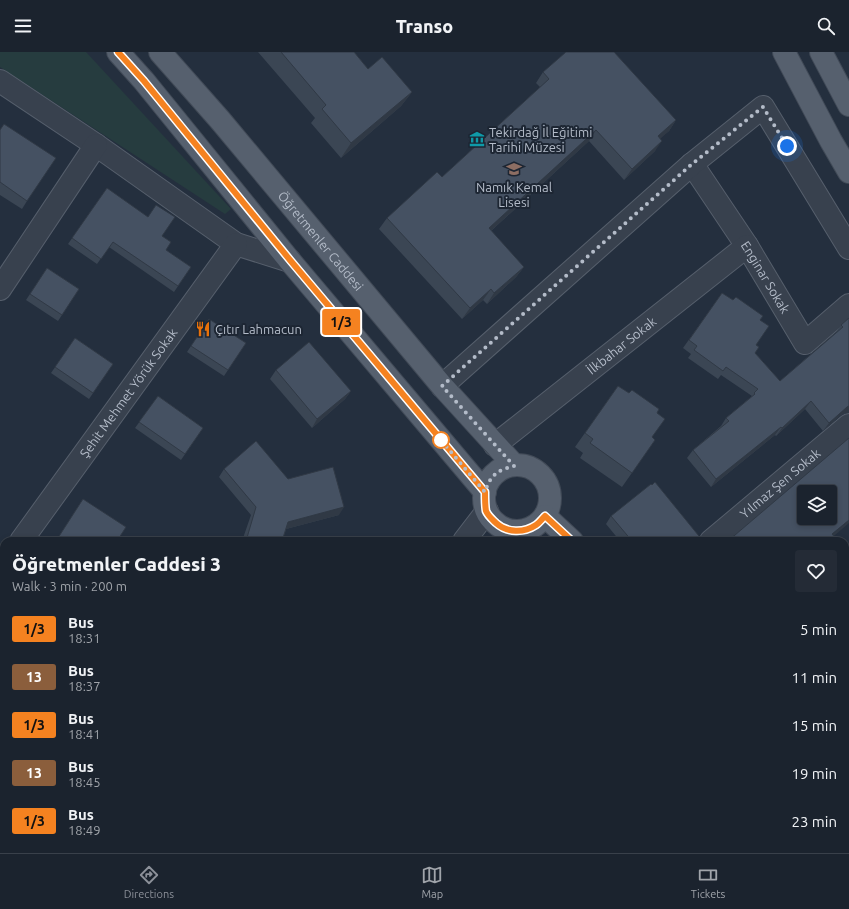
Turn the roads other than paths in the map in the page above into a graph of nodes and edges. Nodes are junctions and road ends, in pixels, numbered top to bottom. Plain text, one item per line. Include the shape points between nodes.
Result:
1 (118, 52) edge
2 (160, 52) edge
3 (784, 52) edge
4 (821, 52) edge
5 (0, 81) edge
6 (849, 105) edge
7 (96, 145) junction
8 (692, 164) junction
9 (849, 172) edge
10 (236, 244) junction
11 (747, 246) junction
12 (849, 248) edge
13 (290, 260) junction
14 (0, 289) edge
15 (849, 305) edge
16 (442, 386) junction
17 (849, 425) edge
18 (495, 445) junction
19 (514, 466) junction
20 (486, 502) junction
21 (545, 516) junction
22 (511, 536) edge
23 (24, 537) edge
24 (466, 537) edge
25 (568, 537) edge
26 (716, 537) edge

1 - 13 main road
2 - 16 main road, Öğretmenler Caddesi
3 - 9 main road
4 - 6 main road
5 - 7 street
7 - 10 street
7 - 14 street
8 - 11 street, Enginar Sokak
8 - 12 street via 763,107
8 - 16 street
10 - 13 street
10 - 23 street, Şehit Mehmet Yörük Sokak
11 - 15 street, Enginar Sokak via 804,343
11 - 18 street, İlkbahar Sokak
13 - 20 main road
16 - 18 main road, Öğretmenler Caddesi
17 - 26 street, Yılmaz Şen Sokak
18 - 19 main road, Öğretmenler Caddesi
19 - 20 main road via 504,468 488,482
19 - 21 main road via 534,470 548,486 550,496
20 - 22 main road via 492,519
20 - 24 street
21 - 22 main road via 537,525
21 - 25 main road

